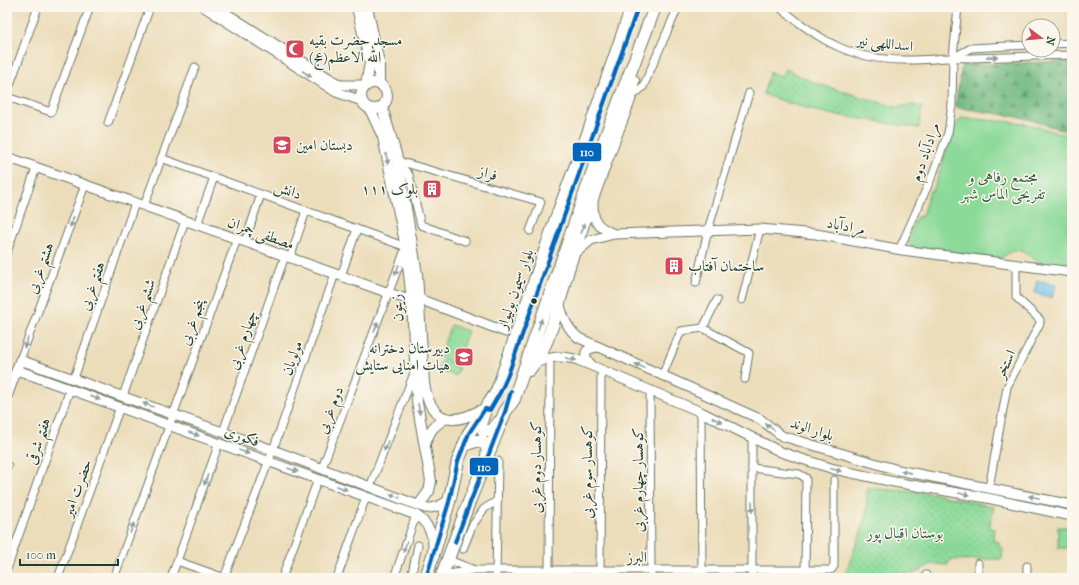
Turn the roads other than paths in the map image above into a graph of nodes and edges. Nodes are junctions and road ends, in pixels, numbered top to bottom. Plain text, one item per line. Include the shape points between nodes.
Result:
1 (38, 7) edge
2 (90, 7) edge
3 (150, 7) edge
4 (204, 7) edge
5 (216, 7) edge
6 (357, 7) edge
7 (367, 7) edge
8 (624, 7) edge
9 (632, 7) edge
10 (655, 7) edge
11 (660, 7) edge
12 (678, 7) edge
13 (779, 7) edge
14 (958, 7) edge
15 (643, 39) junction
16 (1072, 43) edge
17 (1061, 44) edge
18 (1021, 45) edge
19 (1072, 55) edge
20 (953, 57) junction
21 (195, 66) dead end
22 (379, 84) junction
23 (366, 85) junction
24 (7, 93) edge
25 (749, 93) dead end
26 (7, 97) edge
27 (628, 100) junction
28 (362, 101) junction
29 (382, 107) junction
30 (370, 109) junction
31 (108, 123) dead end
32 (590, 128) junction
33 (7, 157) edge
34 (161, 158) junction
35 (398, 161) junction
36 (36, 168) junction
37 (214, 177) junction
38 (85, 185) junction
39 (261, 194) junction
40 (593, 198) junction
41 (139, 204) junction
42 (306, 211) junction
43 (185, 221) junction
44 (197, 225) junction
45 (357, 229) junction
46 (760, 229) junction
47 (530, 230) dead end
48 (708, 230) junction
49 (614, 234) junction
50 (241, 240) junction
51 (465, 241) dead end
52 (406, 247) junction
53 (899, 250) junction
54 (7, 252) edge
55 (573, 255) junction
56 (287, 257) junction
57 (1016, 264) junction
58 (1072, 272) edge
59 (338, 275) junction
60 (696, 283) dead end
61 (389, 293) junction
62 (416, 300) junction
63 (717, 300) dead end
64 (742, 300) dead end
65 (559, 301) junction
66 (703, 328) junction
67 (506, 332) dead end
68 (598, 347) junction
69 (20, 360) junction
70 (534, 364) junction
71 (550, 364) dead end
72 (590, 364) junction
73 (16, 370) junction
74 (415, 370) junction
75 (601, 375) dead end
76 (662, 376) junction
77 (74, 378) junction
78 (745, 379) dead end
79 (521, 380) junction
80 (70, 389) junction
81 (650, 390) junction
82 (123, 396) junction
83 (7, 397) edge
84 (120, 407) junction
85 (485, 409) junction
86 (505, 412) junction
87 (701, 412) junction
88 (173, 414) junction
89 (446, 418) junction
90 (169, 425) junction
91 (223, 432) junction
92 (752, 438) junction
93 (219, 443) junction
94 (425, 444) junction
95 (464, 446) junction
96 (272, 450) junction
97 (493, 459) junction
98 (268, 460) junction
99 (322, 468) junction
100 (752, 468) junction
101 (318, 479) junction
102 (834, 480) dead end
103 (370, 487) junction
104 (989, 488) junction
105 (366, 497) junction
106 (449, 500) junction
107 (498, 500) junction
108 (1068, 504) edge
109 (420, 505) junction
110 (1061, 514) junction
111 (416, 515) junction
112 (1072, 516) edge
113 (418, 546) dead end
114 (463, 549) dead end
115 (433, 552) junction
116 (449, 558) junction
117 (178, 561) junction
118 (978, 563) dead end
119 (1027, 566) dead end
120 (7, 569) edge
121 (474, 570) junction
122 (496, 570) junction
123 (549, 570) junction
124 (600, 570) junction
125 (651, 570) junction
126 (703, 570) junction
127 (752, 570) junction
128 (805, 570) junction
129 (442, 576) edge
130 (58, 578) edge
131 (114, 578) edge
132 (172, 578) edge
133 (224, 578) edge
134 (282, 578) edge
135 (337, 578) edge
136 (394, 578) edge
137 (411, 578) edge
138 (426, 578) edge
139 (496, 578) edge
140 (549, 578) edge
141 (600, 578) edge
142 (651, 578) edge
143 (702, 578) edge
144 (752, 578) edge
145 (804, 578) edge
146 (978, 578) edge
147 (1027, 578) edge

1 - 24 street
2 - 26 street via 51,112
3 - 31 street
4 -> 28 street via 336,92
5 - 23 street via 340,85
6 - 23 main road via 370,63
7 - 22 main road via 379,63
8 - 32 main road via 595,93
9 - 32 main road, بلوار سیمون بولیوار
10 - 15 main road
11 - 15 street
12 - 27 street via 643,87
13 - 20 street, اسداللهی نیر via 823,40 863,56 908,60
14 - 20 street, مرادآباد دوم
15 - 27 main road
79 -> 15 main road via 598,158
16 - 17 street
18 - 20 street, اسداللهی نیر via 970,48
20 -> 19 street, اسداللهی نیر
20 - 53 street, مرادآباد دوم via 952,104 948,133 933,174
21 - 34 street, هفتم غربی
22 - 23 main road
22 - 29 main road via 387,92 387,100
23 - 28 main road via 361,92
25 - 48 street
27 - 40 main road
28 - 30 main road
29 - 30 main road
29 - 35 main road, زیتون
30 -> 52 main road, زیتون via 383,137
32 - 85 main road, بلوار سیمون بولیوار via 499,385
33 - 36 street, مصطفی چمران
34 - 37 street, دانش
34 - 41 street, هفتم غربی
35 - 47 street, فراز via 541,202
35 - 51 street via 409,175 421,225
35 - 62 main road, زیتون via 417,274
36 - 38 street, مصطفی چمران
36 - 54 street
37 - 39 street, دانش
37 - 44 street
38 - 41 street, مصطفی چمران
38 -> 69 street, هشتم غربی
39 - 42 street, دانش
39 - 50 street, پنجم غربی
40 - 49 street via 596,222
55 -> 40 main road
41 - 43 street, مصطفی چمران
41 - 77 street, هفتم غربی
42 - 45 street, دانش
42 - 56 street, چهارم غربی
43 - 44 street, مصطفی چمران
43 - 82 street, ششم غربی
44 - 50 street, مصطفی چمران
45 - 52 street, دانش
45 - 59 street, مولویان
46 - 48 street, مرادآباد
46 - 53 street, مرادآباد via 816,234
46 - 64 street
48 - 49 street, مرادآباد
48 - 60 street
49 - 55 street, مرادآباد via 591,240
50 - 56 street, مصطفی چمران
50 - 88 street, پنجم غربی
52 -> 61 street, دوم غربی
52 - 62 main road, زیتون
53 - 57 street, مرادآباد
55 - 65 main road
56 - 59 street, مصطفی چمران
56 - 91 street, چهارم غربی
57 - 58 street, مرادآباد
57 - 104 street, استخر via 1016,297 1040,320 1040,324 1007,387
59 - 61 street, مصطفی چمران
59 - 96 street, مولویان
61 - 62 street, مصطفی چمران
99 -> 61 street, دوم غربی
62 - 67 street, مصطفی چمران
62 - 74 main road, زیتون
62 - 89 main road, زیتون via 425,394 435,412
63 - 66 street
65 - 68 street, بلوار الوند via 563,317 573,334
65 - 70 main road via 548,337
66 - 76 street via 681,331
66 - 78 street via 749,352
68 - 72 street via 586,350 585,357
76 -> 68 street, بلوار الوند
69 - 73 street
69 - 77 street, فکوری
70 -> 72 street, بلوار الوند via 546,358 560,357
70 - 79 main road
71 - 123 street, کوهسار دوم غربی
72 - 81 street, بلوار الوند
73 - 80 street, فکوری
73 - 83 street
74 -> 94 main road, زیتون
74 -> 103 street
75 - 124 street, کوهسار سوم غربی
104 -> 76 street, بلوار الوند via 898,470 782,436 760,419
77 - 82 street, فکوری
79 - 86 main road via 514,399
80 -> 84 street, فکوری
80 - 120 street, هفتم شرقی
81 - 87 street, بلوار الوند
81 - 125 street, کوهسار چهارم غربی
88 -> 82 street, فکوری
84 - 90 street, فکوری
84 - 130 street, حضرت امیر
85 - 86 main road via 480,424 486,432 494,430
85 - 89 main road via 464,418
85 - 95 main road, بلوار سیمون بولیوار via 469,433
86 - 97 main road
87 -> 92 street, بلوار الوند
87 - 126 street
88 - 90 street, پنجم غربی
88 - 91 street, فکوری
89 - 94 main road via 432,427
90 -> 93 street, فکوری
131 -> 90 street, پنجم غربی
91 - 96 street, فکوری
92 - 100 street
92 -> 110 street, بلوار الوند via 781,452 834,469
93 -> 98 street, فکوری
93 -> 117 street
94 - 109 main road, زیتون via 431,481 429,491
95 - 97 main road via 476,441 485,444
95 - 106 main road, بلوار سیمون بولیوار
96 - 98 street, مولویان
96 - 99 street, فکوری
97 - 107 street
97 - 116 main road
98 -> 101 street, فکوری
98 - 133 street, مولویان
99 - 103 street, فکوری
100 -> 127 street
100 - 128 street via 799,474 806,478
101 -> 105 street, فکوری
101 - 134 street
102 - 128 street, البرز via 834,566 832,569
109 -> 103 street, فکوری
108 -> 104 street, بلوار الوند
105 - 111 street, فکوری
105 - 135 street
106 - 109 street, فکوری via 431,508
106 - 115 main road, بلوار سیمون بولیوار
107 - 114 street via 484,509 476,520
107 - 122 street
108 - 110 street
110 - 112 street, بلوار الوند
111 - 115 street, فکوری via 424,520 432,534
111 -> 136 street
113 - 137 street
115 - 138 main road, بلوار سیمون بولیوار
116 - 121 street
116 - 129 main road
117 - 132 street
117 - 133 street
118 - 146 street
119 - 147 street
121 - 122 street, البرز
121 - 129 street, البرز
122 - 123 street, البرز
122 - 139 street
123 - 124 street, البرز
123 - 140 street, کوهسار دوم غربی
124 - 125 street, البرز
124 - 141 street, کوهسار سوم غربی
125 - 126 street, البرز
125 - 142 street, کوهسار چهارم غربی
126 - 127 street, البرز
126 - 143 street
127 - 128 street, البرز
127 - 144 street
128 - 145 street

